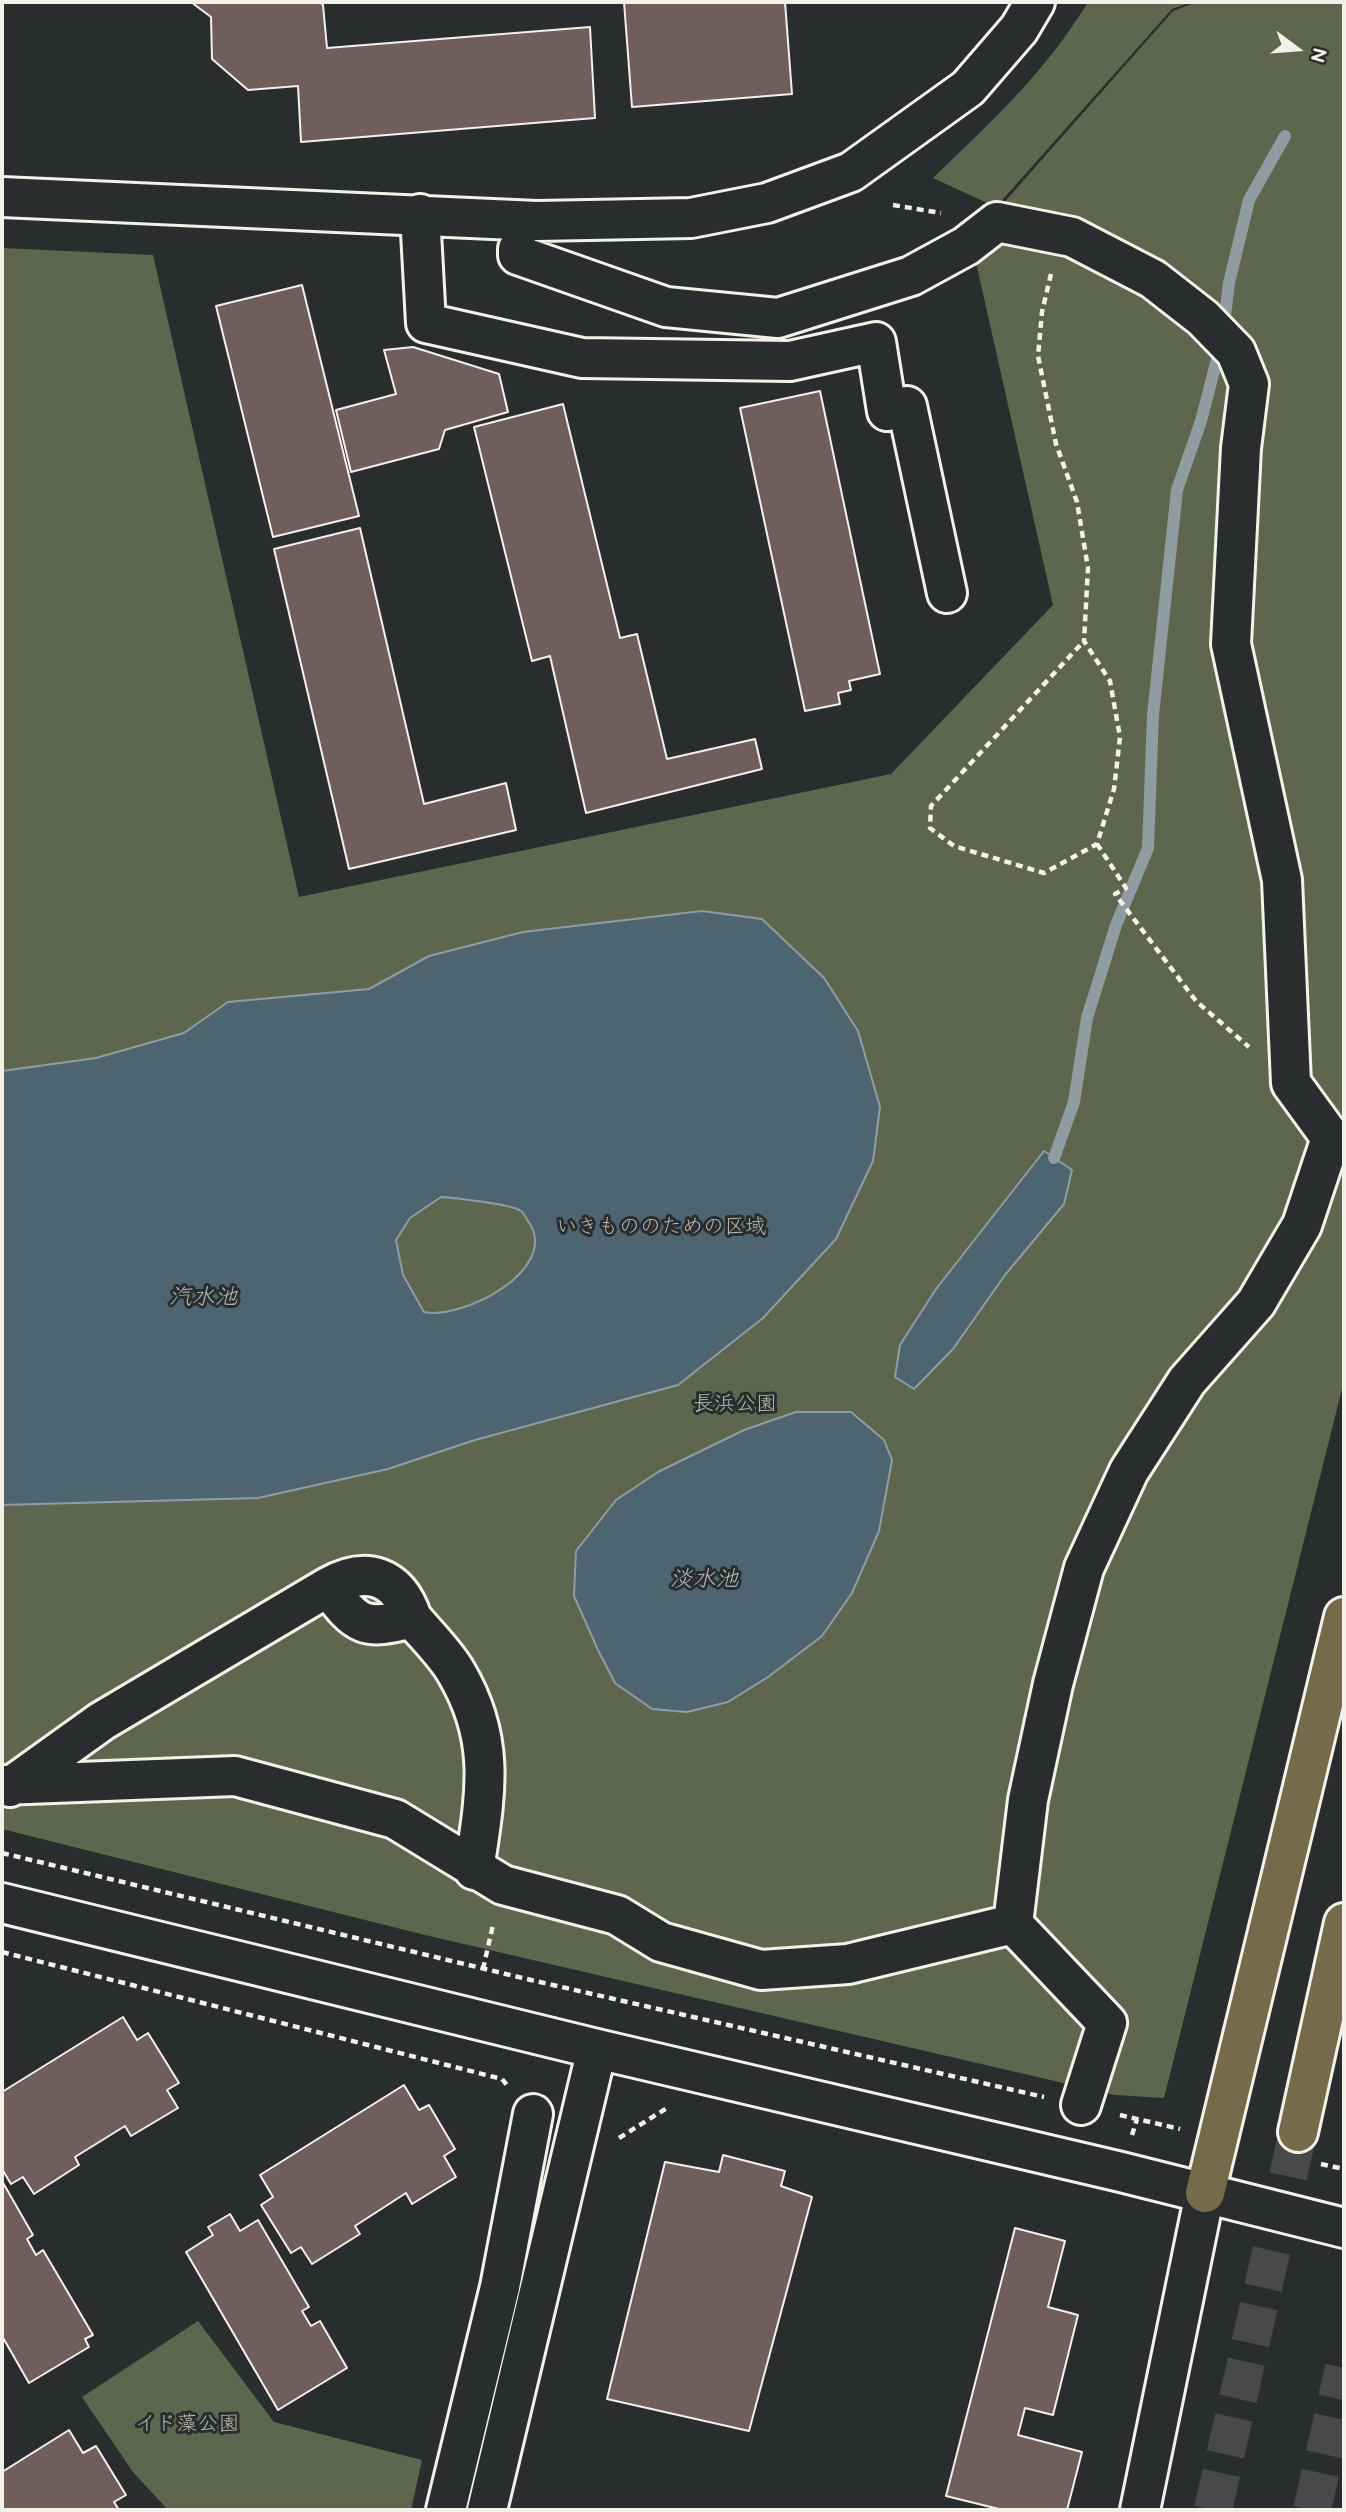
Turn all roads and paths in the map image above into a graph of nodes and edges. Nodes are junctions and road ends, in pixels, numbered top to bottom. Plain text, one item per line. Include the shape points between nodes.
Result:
1 (1035, 2) edge
2 (2, 197) edge
3 (420, 214) junction
4 (1072, 237) junction
5 (518, 249) dead end
6 (947, 593) dead end
7 (1084, 641) junction
8 (1097, 844) junction
9 (1291, 1083) junction
10 (1338, 1140) edge
11 (1344, 1617) edge
12 (6, 1786) edge
13 (2, 1853) edge
14 (474, 1870) junction
15 (2, 1903) edge
16 (1344, 1923) edge
17 (1013, 1924) junction
18 (2, 1952) edge
19 (597, 2049) junction
20 (1081, 2105) junction
21 (679, 2110) dead end
22 (533, 2114) joint
23 (578, 2127) junction
24 (1217, 2138) junction
25 (1303, 2146) joint
26 (1344, 2169) edge
27 (1205, 2193) junction
28 (1344, 2228) edge
29 (446, 2510) edge
30 (486, 2510) edge
31 (1140, 2510) edge

1 - 3 street via 1019,29 968,88 897,142 851,172 767,203 691,218 537,221
2 - 3 street
3 - 6 street via 426,323 582,358 790,361 876,342 887,411 907,407
4 - 5 street via 997,222 966,246 911,276 778,318 666,307 518,255
4 - 7 path via 1052,269 1038,356 1056,444 1077,502 1088,568
4 - 9 street via 1153,279 1203,318 1236,352 1249,384 1241,448 1231,644 1282,880
7 - 8 path via 1110,681 1120,737 1114,789
7 - 8 path via 932,806 930,828 954,846 1044,873
8 - 9 path via 1126,888 1115,894 1196,1001
9 - 10 street
10 - 17 street via 1302,1224 1256,1303 1187,1381 1129,1471 1084,1567 1028,1800
11 - 24 highway
12 - 14 street via 235,1776 395,1819
12 - 14 street via 102,1721 328,1587 349,1615 369,1625 412,1618 455,1670 469,1697 487,1782
13 - 20 path
14 - 17 street via 503,1885 617,1915 661,1942 761,1970 848,1964
15 - 19 street
16 - 25 highway
17 - 20 street via 1107,2023
18 - 22 path via 502,2079
19 - 23 street
19 - 27 street
20 - 24 path
21 - 23 path via 666,2107 618,2138
22 - 29 street via 500,2287
23 - 30 street
24 - 27 highway
25 - 26 path
27 - 28 street
27 - 31 street

